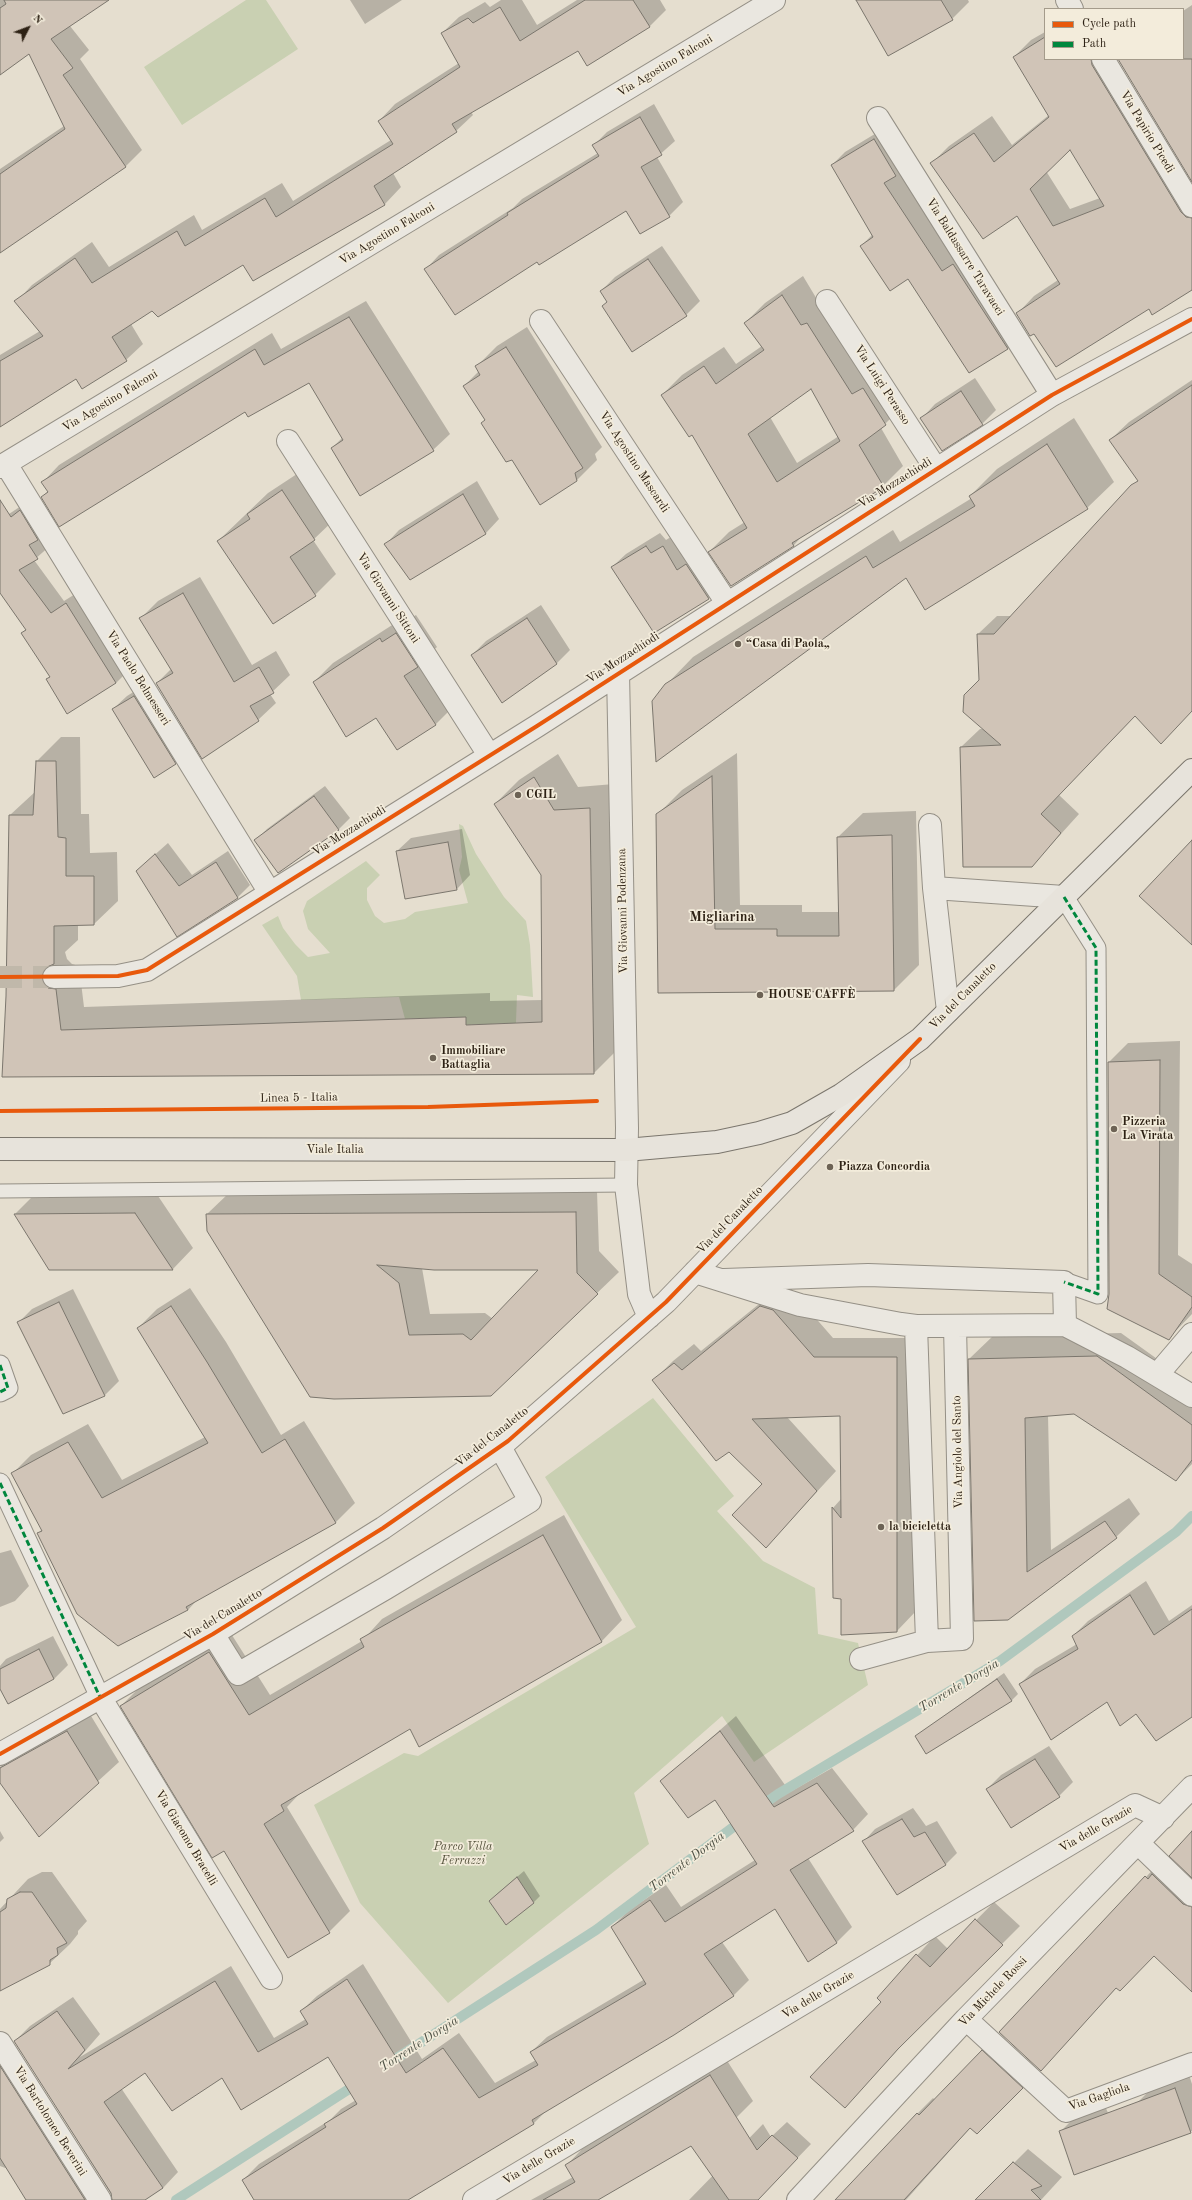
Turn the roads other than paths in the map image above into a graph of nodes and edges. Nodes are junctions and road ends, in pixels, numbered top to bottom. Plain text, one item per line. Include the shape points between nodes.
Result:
1 (774, 0) edge
2 (1104, 60) edge
3 (878, 118) dead end
4 (1192, 206) edge
5 (827, 301) dead end
6 (1192, 319) edge
7 (541, 321) dead end
8 (1052, 395) junction
9 (288, 440) dead end
10 (3, 465) edge
11 (936, 469) junction
12 (727, 602) junction
13 (618, 672) junction
14 (489, 755) junction
15 (1192, 770) edge
16 (930, 825) dead end
17 (934, 888) junction
18 (270, 893) junction
19 (1064, 897) junction
20 (54, 977) tunnel mouth
21 (948, 1011) junction
22 (920, 1039) junction
23 (0, 1149) edge
24 (626, 1150) junction
25 (626, 1185) junction
26 (0, 1191) edge
27 (695, 1272) junction
28 (724, 1280) junction
29 (1064, 1282) junction
30 (649, 1317) junction
31 (1065, 1325) junction
32 (916, 1326) junction
33 (955, 1326) junction
34 (1192, 1334) edge
35 (0, 1365) edge
36 (1156, 1375) junction
37 (0, 1392) edge
38 (1192, 1396) edge
39 (500, 1447) junction
40 (0, 1483) edge
41 (213, 1634) junction
42 (927, 1641) junction
43 (861, 1659) dead end
44 (100, 1697) junction
45 (0, 1754) edge
46 (1192, 1788) edge
47 (1163, 1818) junction
48 (1138, 1843) junction
49 (1192, 1895) edge
50 (271, 1978) dead end
51 (966, 2019) junction
52 (0, 2043) edge
53 (1192, 2064) edge
54 (100, 2200) edge
55 (474, 2200) edge
56 (798, 2200) edge

1 - 10 street, Via Agostino Falconi
2 - 4 street, Via Papirio Picedi
3 - 8 street, Via Baldassarre Taravacci
5 - 11 street, Via Luigi Perasso
6 - 8 street, Via Mozzachiodi
7 - 12 street, Via Agostino Mascardi
8 - 11 street, Via Mozzachiodi
9 - 14 street, Via Giovanni Sittoni
10 - 18 street, Via Paolo Belmesseri
11 - 12 street, Via Mozzachiodi
12 - 13 street, Via Mozzachiodi
13 - 14 street, Via Mozzachiodi
13 - 24 street, Via Giovanni Podenzana
14 - 18 street, Via Mozzachiodi
15 - 19 main road, Via del Canaletto
16 - 17 street
17 - 19 street
17 - 21 street
18 - 20 street, Via Mozzachiodi via 147,970 118,976
19 - 21 main road, Via del Canaletto
19 - 29 street via 1096,948 1098,1294
21 - 22 main road, Via del Canaletto
22 - 24 main road, Viale Italia via 842,1095 792,1123 717,1142
22 - 27 street, Via del Canaletto
23 - 24 main road, Viale Italia
24 - 25 street, Via Giovanni Podenzana
25 - 26 lane
25 - 30 street, Via Giovanni Podenzana via 638,1294
27 - 28 street
27 - 30 street, Via del Canaletto
28 - 29 street via 868,1275
28 - 32 street via 800,1305
29 - 31 street
30 - 39 street, Via del Canaletto
31 - 33 street
31 - 36 street
32 - 33 street
32 - 42 street
33 - 42 street, Via Angiolo del Santo via 962,1639
34 - 36 street
35 - 37 street via 8,1388
36 - 38 street
39 - 41 street, Via del Canaletto via 383,1528
39 - 41 street via 530,1501 238,1674
40 - 44 street
41 - 44 street, Via del Canaletto
42 - 43 street, Via Angiolo del Santo
44 - 45 street, Via del Canaletto
44 - 50 street, Via Giacomo Bracelli
46 - 47 street, Via Michele Rossi
47 - 48 street, Via Michele Rossi
47 - 55 street, Via delle Grazie via 1135,1805
48 - 49 street
48 - 51 street, Via Michele Rossi
51 - 53 street, Via Gagliola via 1066,2111
51 - 56 street, Via Michele Rossi
52 - 54 street, Via Bartolomeo Beverini

